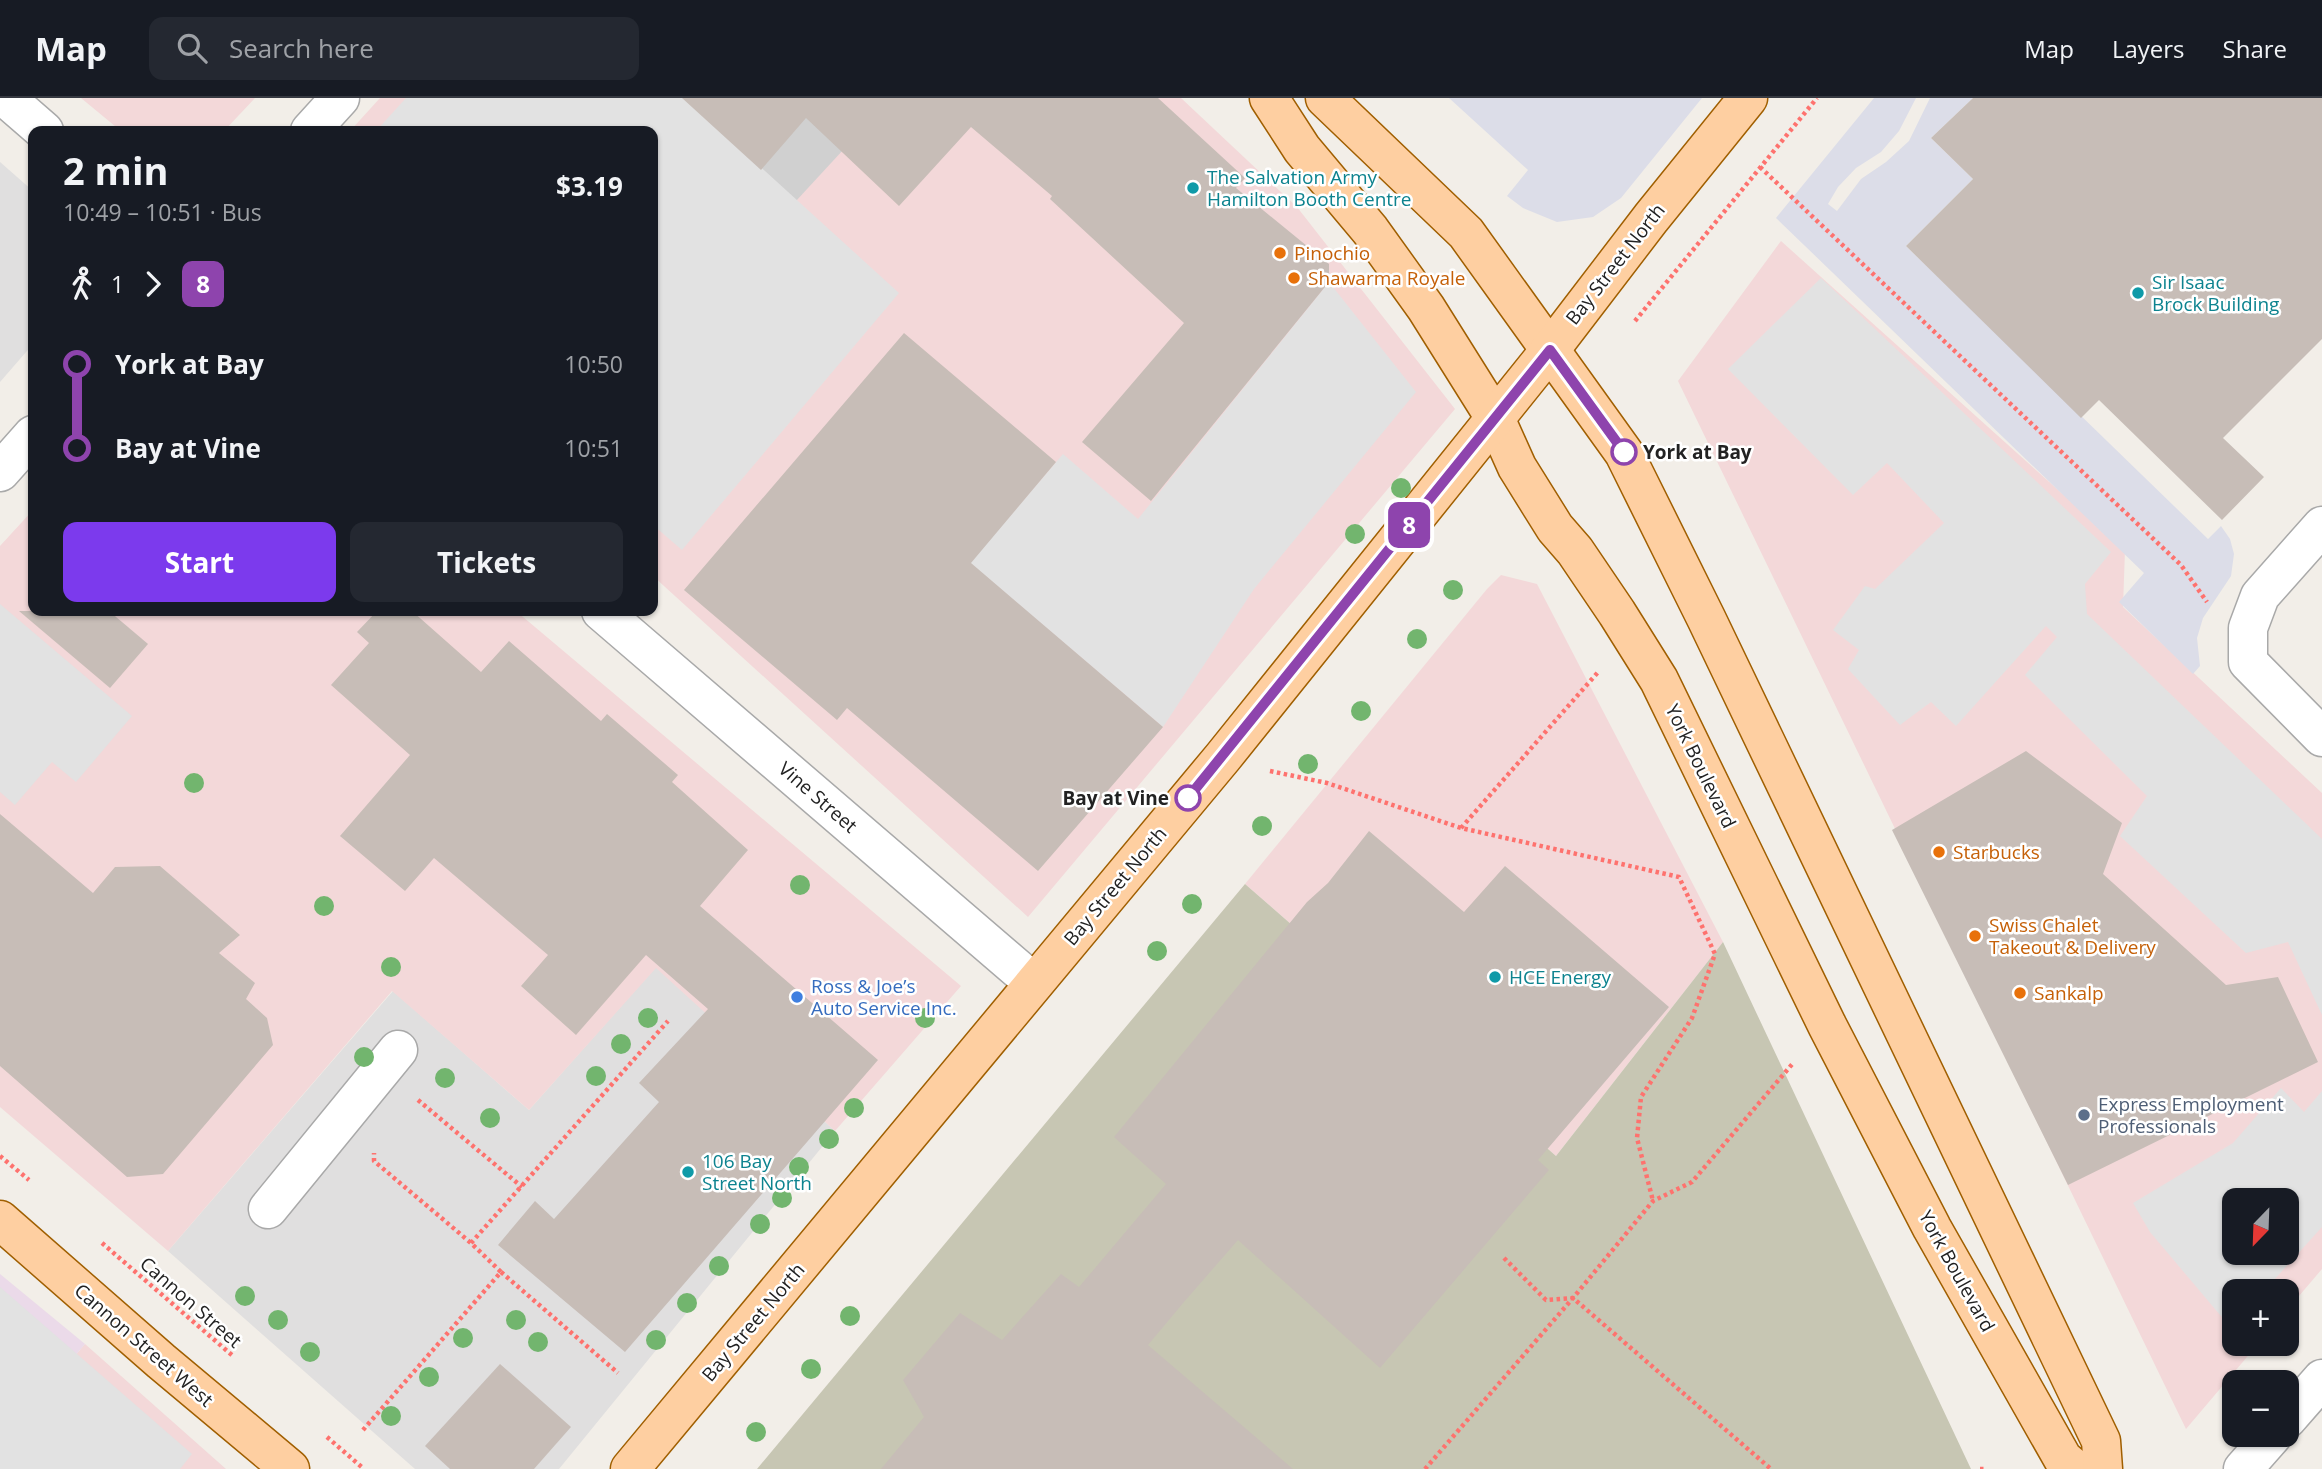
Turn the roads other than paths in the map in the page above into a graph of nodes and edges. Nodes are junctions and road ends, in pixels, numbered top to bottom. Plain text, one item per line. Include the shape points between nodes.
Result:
1 (6, 98) edge
2 (340, 98) edge
3 (1269, 98) edge
4 (1325, 98) edge
5 (1748, 98) edge
6 (38, 126) edge
7 (315, 126) edge
8 (1550, 350) junction
9 (1495, 418) junction
10 (28, 441) edge
11 (0, 472) edge
12 (2322, 526) edge
13 (607, 616) edge
14 (2322, 737) edge
15 (1034, 983) junction
16 (398, 1050) dead end
17 (268, 1209) dead end
18 (0, 1220) edge
19 (2322, 1379) edge
20 (2299, 1405) edge
21 (2262, 1447) edge
22 (290, 1469) edge
23 (629, 1469) edge
24 (2075, 1469) edge
25 (2103, 1469) edge
26 (2243, 1469) edge

1 - 6 street
2 - 7 street
3 - 9 main road, York Boulevard via 1302,149 1402,275
4 - 8 main road via 1465,233
5 - 8 main road, Bay Street North
8 - 9 main road, Bay Street North
8 - 25 main road via 1624,453 1700,606 2101,1441
9 - 15 main road, Bay Street North via 1223,757
9 - 24 main road, York Boulevard via 1517,467 1659,680 1932,1228 2063,1459
10 - 11 street
12 - 14 street via 2260,596 2248,628 2248,662
13 - 15 street, Vine Street
15 - 23 main road, Bay Street North
16 - 17 street
18 - 22 main road, Cannon Street West
19 - 20 street
21 - 26 street

